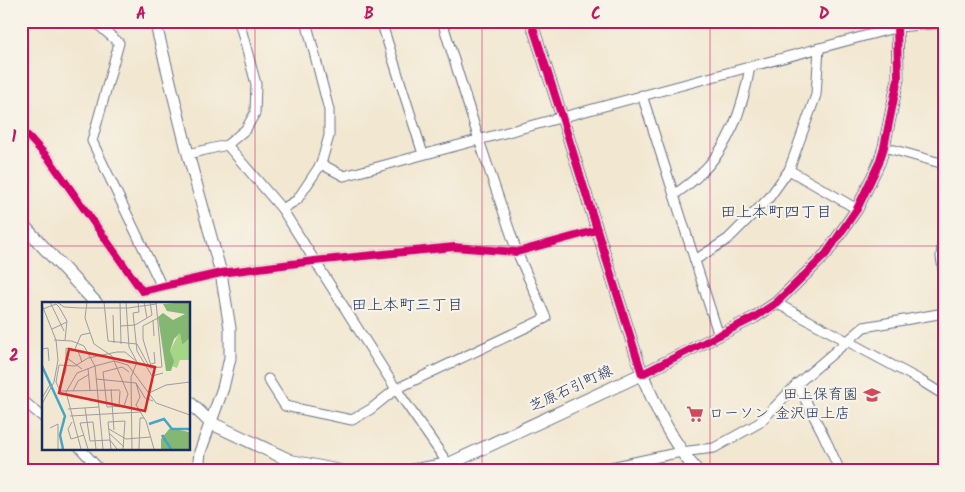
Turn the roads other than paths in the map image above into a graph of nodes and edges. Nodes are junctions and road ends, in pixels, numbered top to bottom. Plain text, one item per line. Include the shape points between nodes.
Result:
1 (94, 21) edge
2 (155, 21) edge
3 (240, 21) edge
4 (306, 21) edge
5 (381, 21) edge
6 (442, 21) edge
7 (531, 21) edge
8 (944, 23) edge
9 (898, 24) edge
10 (819, 48) junction
11 (750, 67) junction
12 (642, 95) junction
13 (562, 117) junction
14 (21, 132) edge
15 (479, 140) junction
16 (227, 145) junction
17 (884, 147) junction
18 (188, 154) junction
19 (423, 154) junction
20 (321, 164) junction
21 (944, 164) edge
22 (789, 170) junction
23 (674, 195) junction
24 (282, 209) junction
25 (857, 209) junction
26 (21, 223) edge
27 (944, 224) edge
28 (597, 230) junction
29 (517, 252) junction
30 (695, 260) junction
31 (314, 262) junction
32 (221, 272) junction
33 (944, 275) edge
34 (161, 285) junction
35 (95, 302) edge
36 (776, 303) junction
37 (944, 313) edge
38 (719, 336) junction
39 (846, 341) junction
40 (642, 374) junction
41 (268, 379) dead end
42 (797, 384) junction
43 (396, 389) junction
44 (944, 395) edge
45 (21, 399) edge
46 (190, 403) edge
47 (42, 416) edge
48 (211, 423) junction
49 (82, 450) edge
50 (681, 452) junction
51 (21, 464) edge
52 (451, 467) edge
53 (33, 471) edge
54 (101, 471) edge
55 (198, 471) edge
56 (340, 471) edge
57 (410, 471) edge
58 (602, 471) edge
59 (697, 471) edge
60 (840, 471) edge

1 - 34 street via 119,43 92,141
2 - 18 street
3 - 16 street via 256,84 255,113 246,129
4 - 20 street via 328,110 329,136
5 - 19 street
6 - 15 street
7 - 13 street
8 - 9 street
9 - 10 street
9 - 17 street via 898,79
10 - 11 street
10 - 22 street via 816,94
11 - 12 street
11 - 23 street via 737,121 725,145 699,176
12 - 13 street
12 - 23 street
13 - 15 street
13 - 28 street
14 - 34 street via 49,158 142,291
15 - 19 street
15 - 29 street
16 - 18 street
16 - 24 street
17 - 21 street
17 - 25 street
18 - 32 street
19 - 20 street via 344,176
20 - 24 street via 297,200
22 - 25 street
22 - 30 street via 769,198 728,239
23 - 30 street
24 - 31 street
25 - 36 street via 826,254
26 - 35 main road
27 - 33 street
28 - 29 street
28 - 40 street
29 - 31 street via 454,248
29 - 43 street via 546,318
30 - 38 street
31 - 32 street
31 - 43 street
32 - 34 street
32 - 48 street via 230,328 230,358
36 - 38 street
36 - 39 street
37 - 39 street via 864,327
38 - 40 street
39 - 42 street
39 - 44 street
40 - 50 main road via 660,416
40 - 52 main road, 芝原石引町線
41 - 43 street via 285,406 352,420
42 - 50 street via 759,422 740,434 714,448
42 - 60 street
43 - 52 street
45 - 47 street
46 - 48 main road
48 - 55 street via 200,452
48 - 56 main road via 291,461
49 - 54 street
50 - 58 street
50 - 59 main road
51 - 53 street
52 - 57 main road, 芝原石引町線

